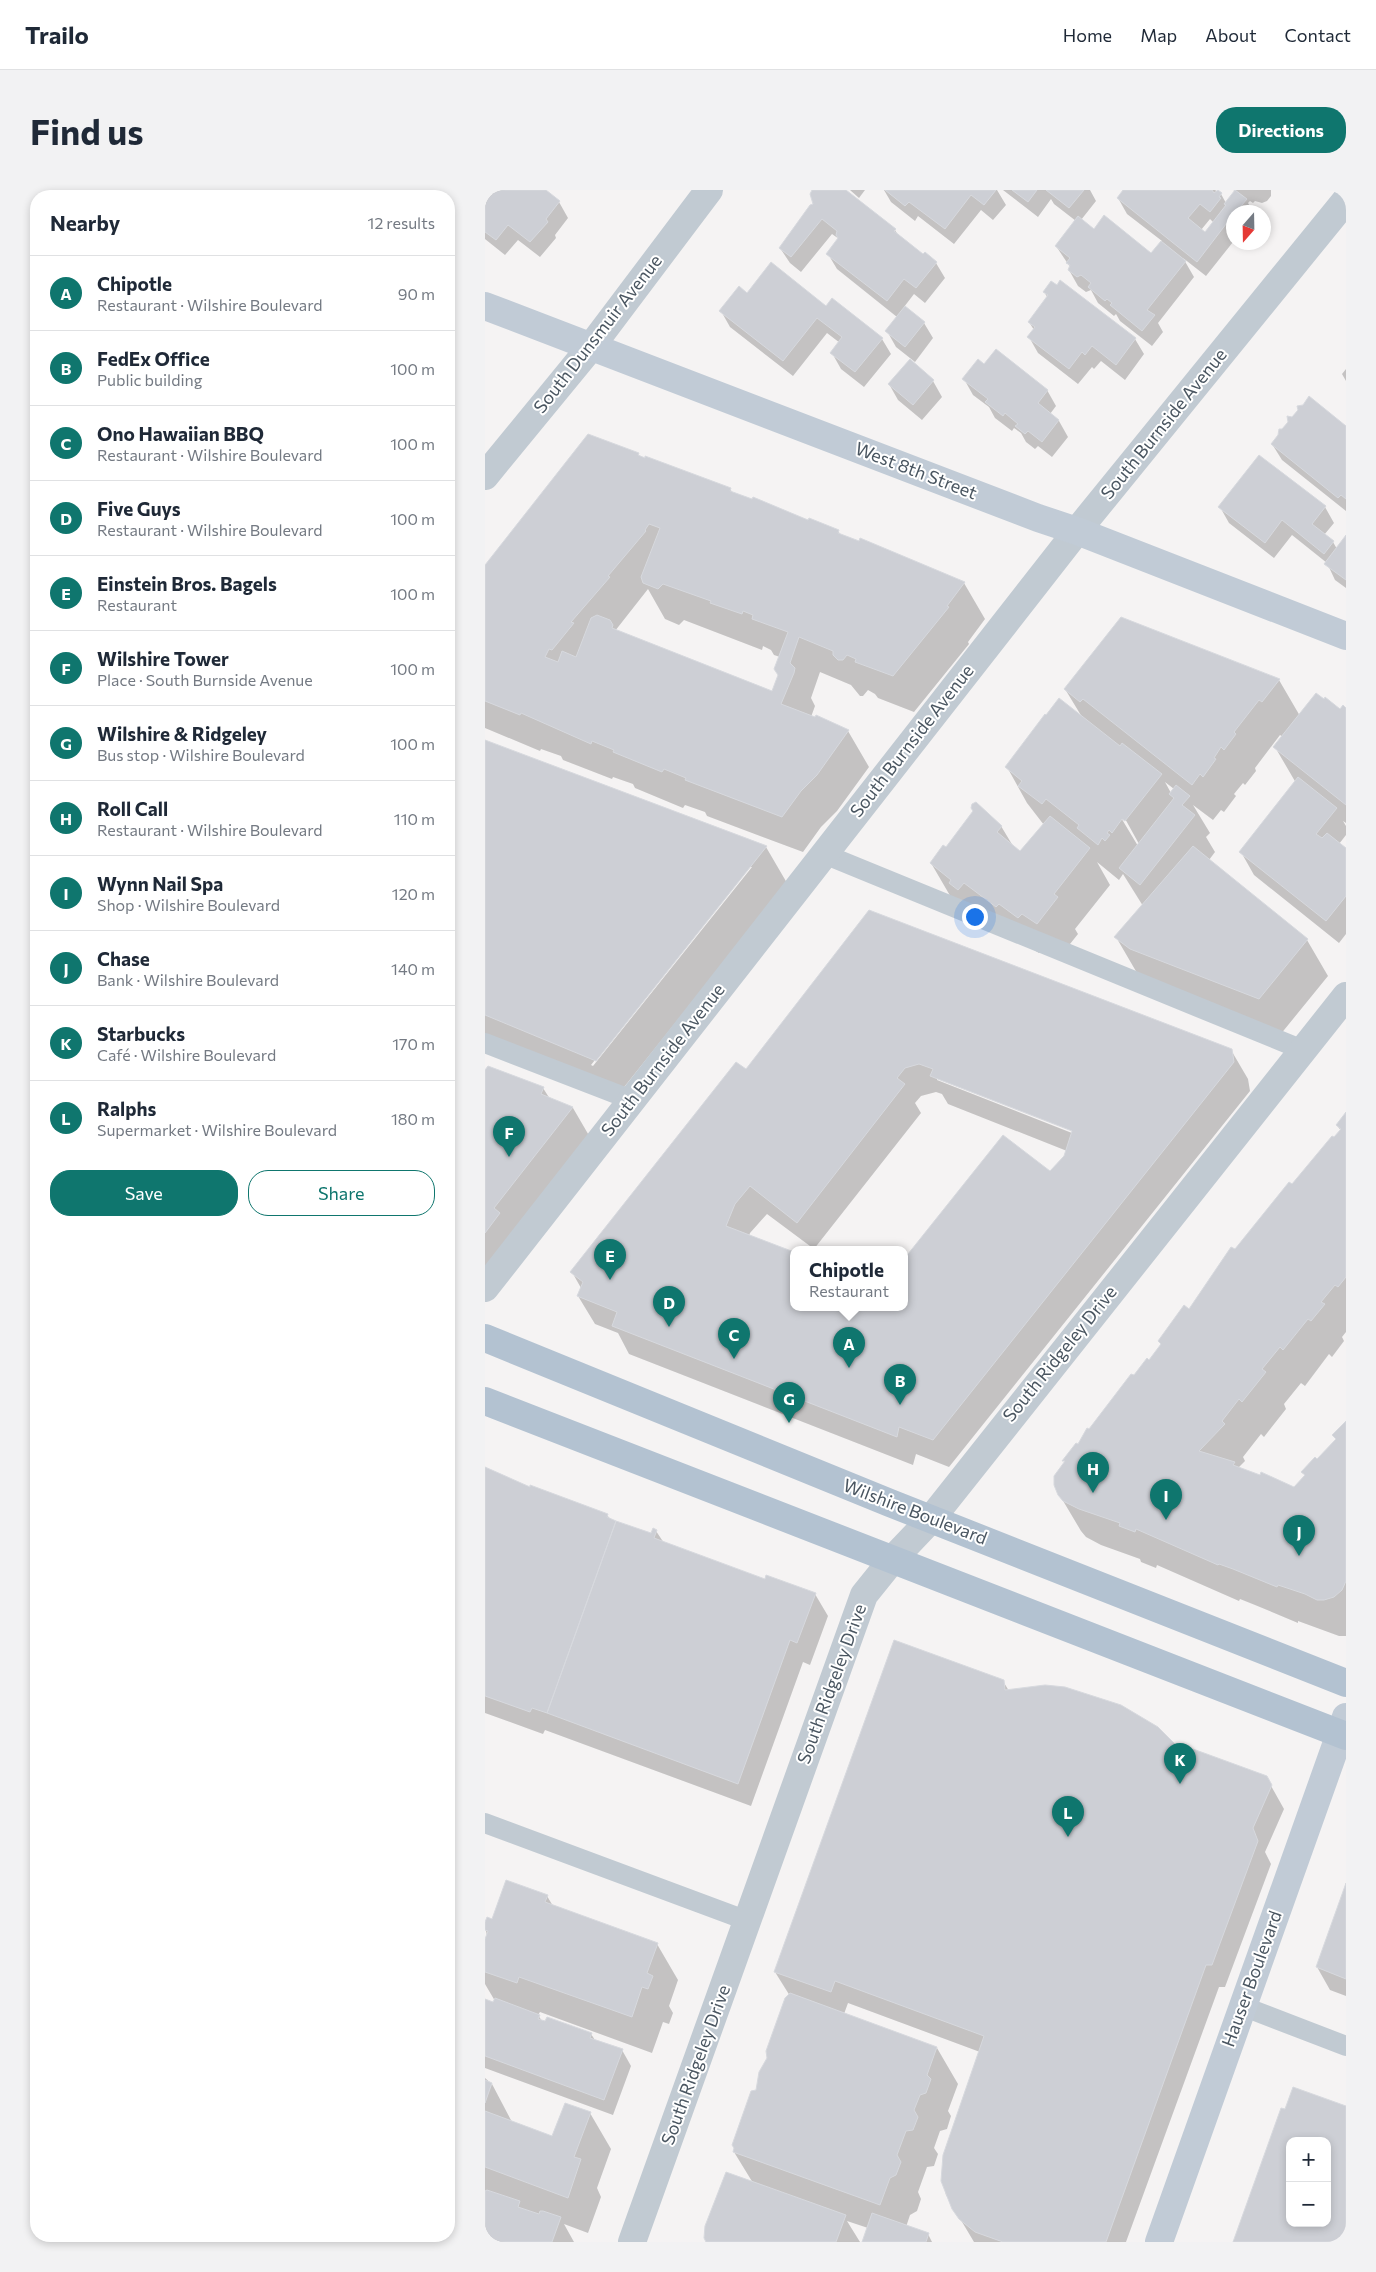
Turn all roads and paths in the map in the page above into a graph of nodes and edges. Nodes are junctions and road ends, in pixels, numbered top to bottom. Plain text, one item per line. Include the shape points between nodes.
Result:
1 (709, 190) edge
2 (1346, 200) edge
3 (485, 306) edge
4 (590, 348) junction
5 (485, 476) edge
6 (1077, 530) junction
7 (1346, 636) edge
8 (824, 854) junction
9 (1346, 996) edge
10 (485, 1043) edge
11 (1303, 1050) junction
12 (632, 1100) junction
13 (485, 1288) edge
14 (485, 1338) edge
15 (485, 1401) edge
16 (931, 1519) junction
17 (893, 1559) junction
18 (1346, 1683) edge
19 (1344, 1729) edge
20 (485, 1823) edge
21 (748, 1921) junction
22 (1242, 2006) junction
23 (1346, 2046) edge
24 (632, 2242) edge
25 (1159, 2242) edge

1 - 4 street, South Dunsmuir Avenue
2 - 6 street, South Burnside Avenue
3 - 4 street, West 8th Street
4 - 5 street, South Dunsmuir Avenue
4 - 6 street, West 8th Street
6 - 7 street, West 8th Street
6 - 8 street, South Burnside Avenue
8 - 11 lane
8 - 12 street, South Burnside Avenue
9 - 11 street, South Ridgeley Drive
10 - 12 lane
11 - 16 street, South Ridgeley Drive
12 - 13 street, South Burnside Avenue
14 - 16 main road, Wilshire Boulevard
15 - 17 main road
16 - 17 street, South Ridgeley Drive
16 - 18 main road, Wilshire Boulevard
17 - 19 main road
17 - 21 street, South Ridgeley Drive via 864,1595
19 - 22 street, Hauser Boulevard
20 - 21 lane
21 - 24 street, South Ridgeley Drive
22 - 23 lane
22 - 25 street, Hauser Boulevard

